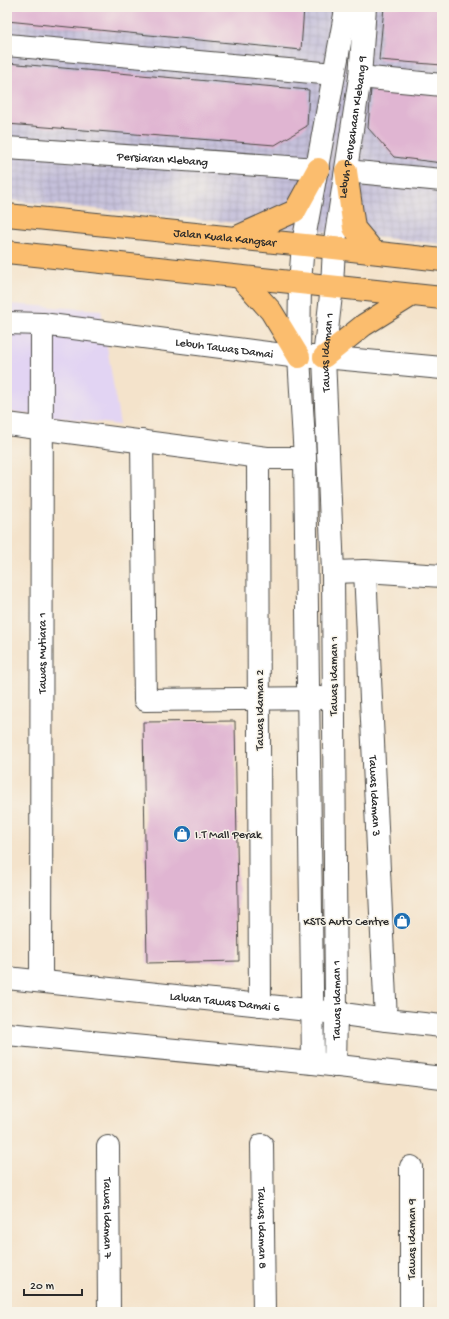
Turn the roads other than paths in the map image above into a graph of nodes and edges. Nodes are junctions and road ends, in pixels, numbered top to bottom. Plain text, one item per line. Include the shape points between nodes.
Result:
1 (347, 7) edge
2 (365, 7) edge
3 (7, 45) edge
4 (334, 74) junction
5 (360, 76) junction
6 (442, 85) edge
7 (7, 148) edge
8 (318, 169) junction
9 (346, 171) junction
10 (442, 180) edge
11 (7, 215) edge
12 (236, 238) junction
13 (303, 244) junction
14 (334, 248) junction
15 (7, 252) edge
16 (374, 252) junction
17 (442, 260) edge
18 (240, 276) junction
19 (300, 283) junction
20 (332, 286) junction
21 (412, 295) junction
22 (442, 298) edge
23 (7, 323) edge
24 (42, 324) junction
25 (299, 357) junction
26 (324, 357) junction
27 (442, 368) edge
28 (7, 424) edge
29 (42, 428) junction
30 (142, 441) junction
31 (267, 458) junction
32 (305, 458) junction
33 (365, 571) junction
34 (333, 572) junction
35 (442, 576) edge
36 (308, 698) junction
37 (259, 699) junction
38 (334, 699) junction
39 (7, 978) edge
40 (41, 981) junction
41 (260, 1005) junction
42 (313, 1010) junction
43 (336, 1013) junction
44 (386, 1020) junction
45 (442, 1026) edge
46 (7, 1034) edge
47 (313, 1063) junction
48 (335, 1066) junction
49 (442, 1078) edge
50 (262, 1145) dead end
51 (108, 1147) dead end
52 (411, 1166) dead end
53 (109, 1312) edge
54 (264, 1312) edge
55 (411, 1312) edge

1 - 4 street, Lebuh Perusahaan Klebang 9
2 - 5 street, Lebuh Perusahaan Klebang 9
3 - 4 street
4 - 8 street, Lebuh Perusahaan Klebang 9
5 - 6 street
5 - 9 street, Lebuh Perusahaan Klebang 9
7 - 8 street, Persiaran Klebang
8 - 12 highway via 295,211
8 - 13 street, Lebuh Perusahaan Klebang 9
9 - 10 street
9 - 14 street, Lebuh Perusahaan Klebang 9
9 - 16 highway via 354,228
11 - 12 highway, Jalan Kuala Kangsar
12 - 13 highway, Jalan Kuala Kangsar
13 - 14 highway, Jalan Kuala Kangsar
13 - 19 street, Lebuh Perusahaan Klebang 9
14 - 16 highway, Jalan Kuala Kangsar
14 - 20 street, Lebuh Perusahaan Klebang 9
15 - 18 highway
16 - 17 highway, Jalan Kuala Kangsar
18 - 19 highway
18 - 25 highway via 271,311
19 - 20 highway
19 - 25 street, Tawas Idaman 1
20 - 21 highway
20 - 26 street, Tawas Idaman 1
21 - 22 highway
21 - 26 highway via 364,324
23 - 24 street, Lebuh Tawas Damai
24 - 25 street, Lebuh Tawas Damai
24 - 29 street, Tawas Mutiara 1
25 - 26 street, Lebuh Tawas Damai
25 - 32 street, Tawas Idaman 1
26 - 27 street, Lebuh Tawas Damai
26 - 34 street, Tawas Idaman 1
28 - 29 street
29 - 30 street
29 - 40 street, Tawas Mutiara 1
30 - 31 street
30 - 37 street via 145,700
31 - 32 street
31 - 37 street, Tawas Idaman 2 via 258,463
32 - 36 street, Tawas Idaman 1
33 - 34 street
33 - 35 street
33 - 44 street, Tawas Idaman 3
34 - 38 street, Tawas Idaman 1
36 - 37 street
36 - 38 street
36 - 42 street, Tawas Idaman 1
37 - 41 street, Tawas Idaman 2
38 - 43 street, Tawas Idaman 1
39 - 40 street, Laluan Tawas Damai 6
40 - 41 street, Laluan Tawas Damai 6
41 - 42 street, Laluan Tawas Damai 6
42 - 43 street, Laluan Tawas Damai 6
42 - 47 street, Tawas Idaman 1
43 - 44 street, Laluan Tawas Damai 6
43 - 48 street, Tawas Idaman 1
44 - 45 street, Laluan Tawas Damai 6
46 - 47 street
47 - 48 street
48 - 49 street
50 - 54 street, Tawas Idaman 8
51 - 53 street, Tawas Idaman 7
52 - 55 street, Tawas Idaman 9

